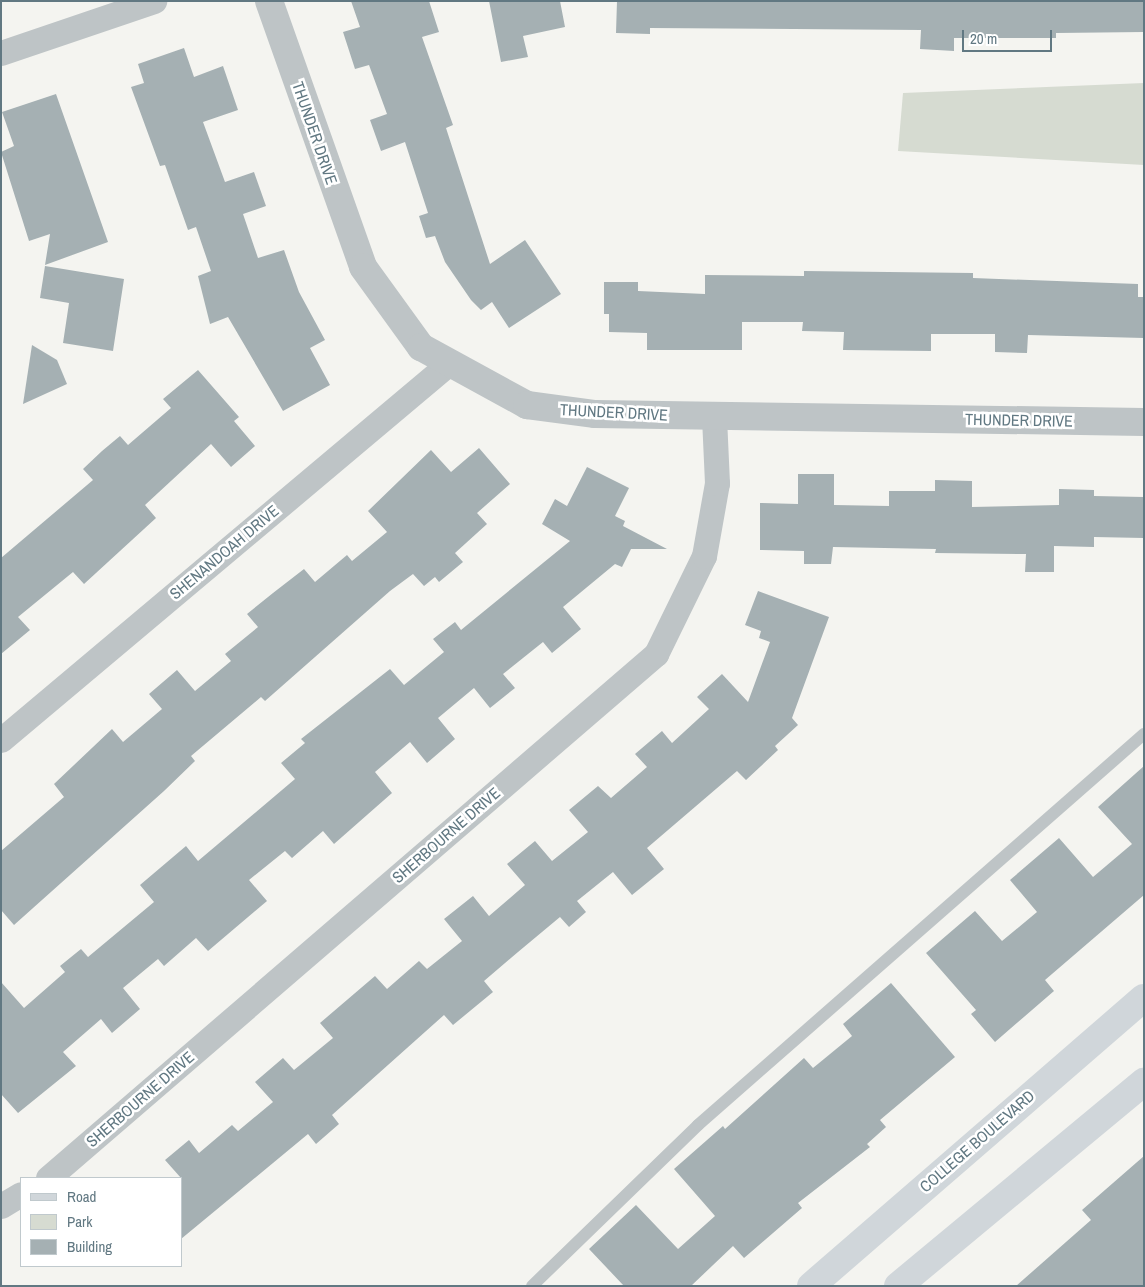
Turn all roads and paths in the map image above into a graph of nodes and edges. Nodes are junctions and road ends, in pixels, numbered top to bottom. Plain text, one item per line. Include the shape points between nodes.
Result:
1 (154, 1) edge
2 (269, 1) edge
3 (1, 54) edge
4 (447, 365) junction
5 (714, 416) junction
6 (1144, 422) edge
7 (1144, 734) edge
8 (1, 740) edge
9 (1144, 998) edge
10 (1144, 1082) edge
11 (49, 1177) edge
12 (20, 1195) edge
13 (1, 1206) edge
14 (532, 1286) edge
15 (811, 1286) edge
16 (898, 1286) edge

1 - 3 street
2 - 4 street, THUNDER DRIVE via 363,267 421,347
4 - 5 street, THUNDER DRIVE via 527,405 595,414
4 - 8 street, SHENANDOAH DRIVE
5 - 6 street, THUNDER DRIVE
5 - 11 street, SHERBOURNE DRIVE via 717,483 704,556 656,654
7 - 14 lane via 698,1125
9 - 15 main road, COLLEGE BOULEVARD
10 - 16 main road
12 - 13 street

